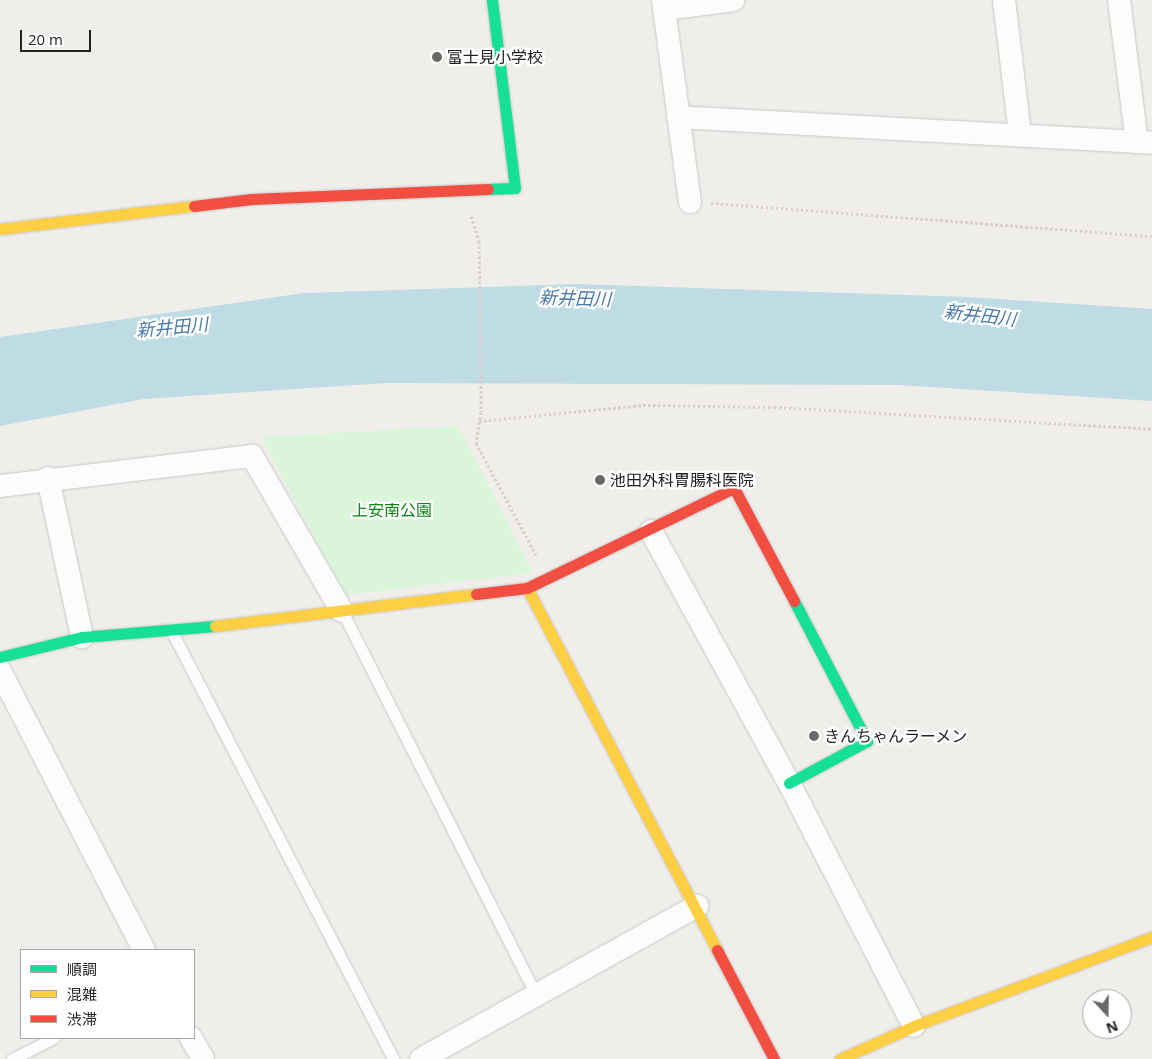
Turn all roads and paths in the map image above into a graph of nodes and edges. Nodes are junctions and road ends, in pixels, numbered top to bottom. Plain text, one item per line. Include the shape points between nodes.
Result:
1 (492, 0) edge
2 (734, 0) edge
3 (1004, 0) edge
4 (1119, 0) edge
5 (664, 5) edge
6 (678, 117) junction
7 (1020, 136) junction
8 (1145, 142) edge
9 (690, 202) joint
10 (0, 230) edge
11 (1152, 236) edge
12 (479, 241) dead end
13 (480, 421) junction
14 (1152, 429) edge
15 (48, 478) junction
16 (0, 486) edge
17 (650, 531) junction
18 (550, 580) junction
19 (527, 588) junction
20 (342, 611) junction
21 (171, 631) junction
22 (82, 637) junction
23 (0, 657) edge
24 (0, 671) edge
25 (789, 783) junction
26 (697, 906) junction
27 (1152, 937) edge
28 (143, 949) edge
29 (536, 996) junction
30 (914, 1026) junction
31 (52, 1039) edge
32 (192, 1039) edge
33 (12, 1059) edge
34 (203, 1059) edge
35 (393, 1059) edge
36 (421, 1059) edge
37 (774, 1059) edge
38 (840, 1059) edge

1 - 10 street via 515,188 252,199
2 - 5 street
3 - 7 street
4 - 8 street
5 - 6 street
6 - 7 street
6 - 9 street
7 - 8 street
9 - 11 path
12 - 13 path
13 - 14 path via 643,405 774,407
13 - 18 path via 476,443
15 - 16 street
15 - 20 street via 252,456
15 - 22 street
17 - 18 street
17 - 25 street
17 - 25 street via 734,488 867,741
18 - 19 street
19 - 20 street
19 - 26 street
20 - 21 street
20 - 29 lane
21 - 22 street
21 - 35 lane
22 - 23 street
24 - 28 street
25 - 30 street
26 - 29 street
26 - 37 street
27 - 30 street
29 - 36 street
30 - 38 street
31 - 33 lane
32 - 34 street

